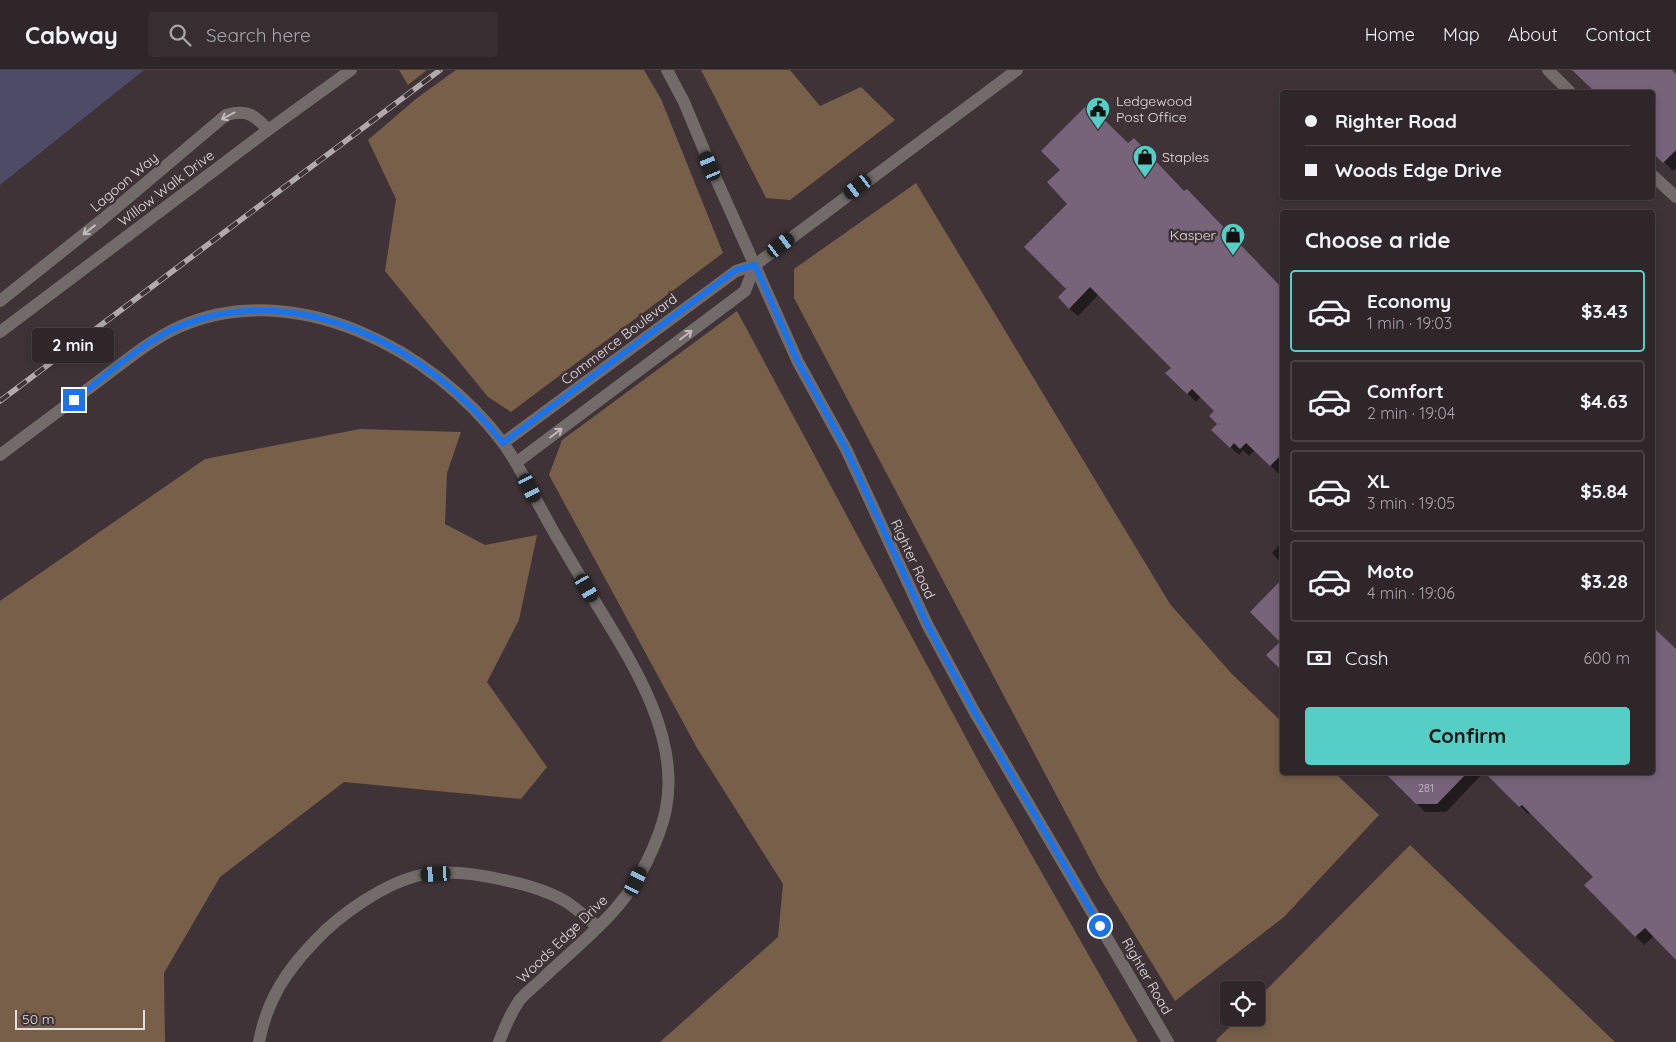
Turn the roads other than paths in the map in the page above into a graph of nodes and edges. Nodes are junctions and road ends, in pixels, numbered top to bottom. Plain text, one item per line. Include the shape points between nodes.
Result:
1 (351, 70) edge
2 (667, 70) edge
3 (1017, 70) edge
4 (1548, 70) edge
5 (1568, 90) edge
6 (268, 130) junction
7 (1655, 178) edge
8 (1676, 197) edge
9 (755, 265) junction
10 (0, 300) edge
11 (0, 332) edge
12 (503, 443) junction
13 (0, 455) edge
14 (517, 462) junction
15 (598, 927) junction
16 (259, 1042) edge
17 (499, 1042) edge
18 (1168, 1042) edge

1 - 6 street, Willow Walk Drive
2 - 9 street, Righter Road
3 - 9 street, Commerce Boulevard
4 - 5 street
6 -> 10 street, Lagoon Way via 257,118 245,112 226,115 103,219
6 - 11 street, Willow Walk Drive
7 - 8 street
9 - 12 street, Commerce Boulevard via 736,270
14 -> 9 street via 745,291
9 - 18 street, Righter Road via 798,362 846,449 927,624
12 - 13 street, Woods Edge Drive via 456,392 392,346 341,324 315,317 244,311 179,327 148,344
12 - 14 street, Woods Edge Drive
14 - 15 street, Woods Edge Drive via 544,515 648,692 662,732 669,776 666,810 654,846 636,881 618,907
15 - 16 street via 565,901 527,885 481,875 421,875 395,884 346,912 299,957 280,983 267,1012
15 - 17 street, Woods Edge Drive via 520,1000

